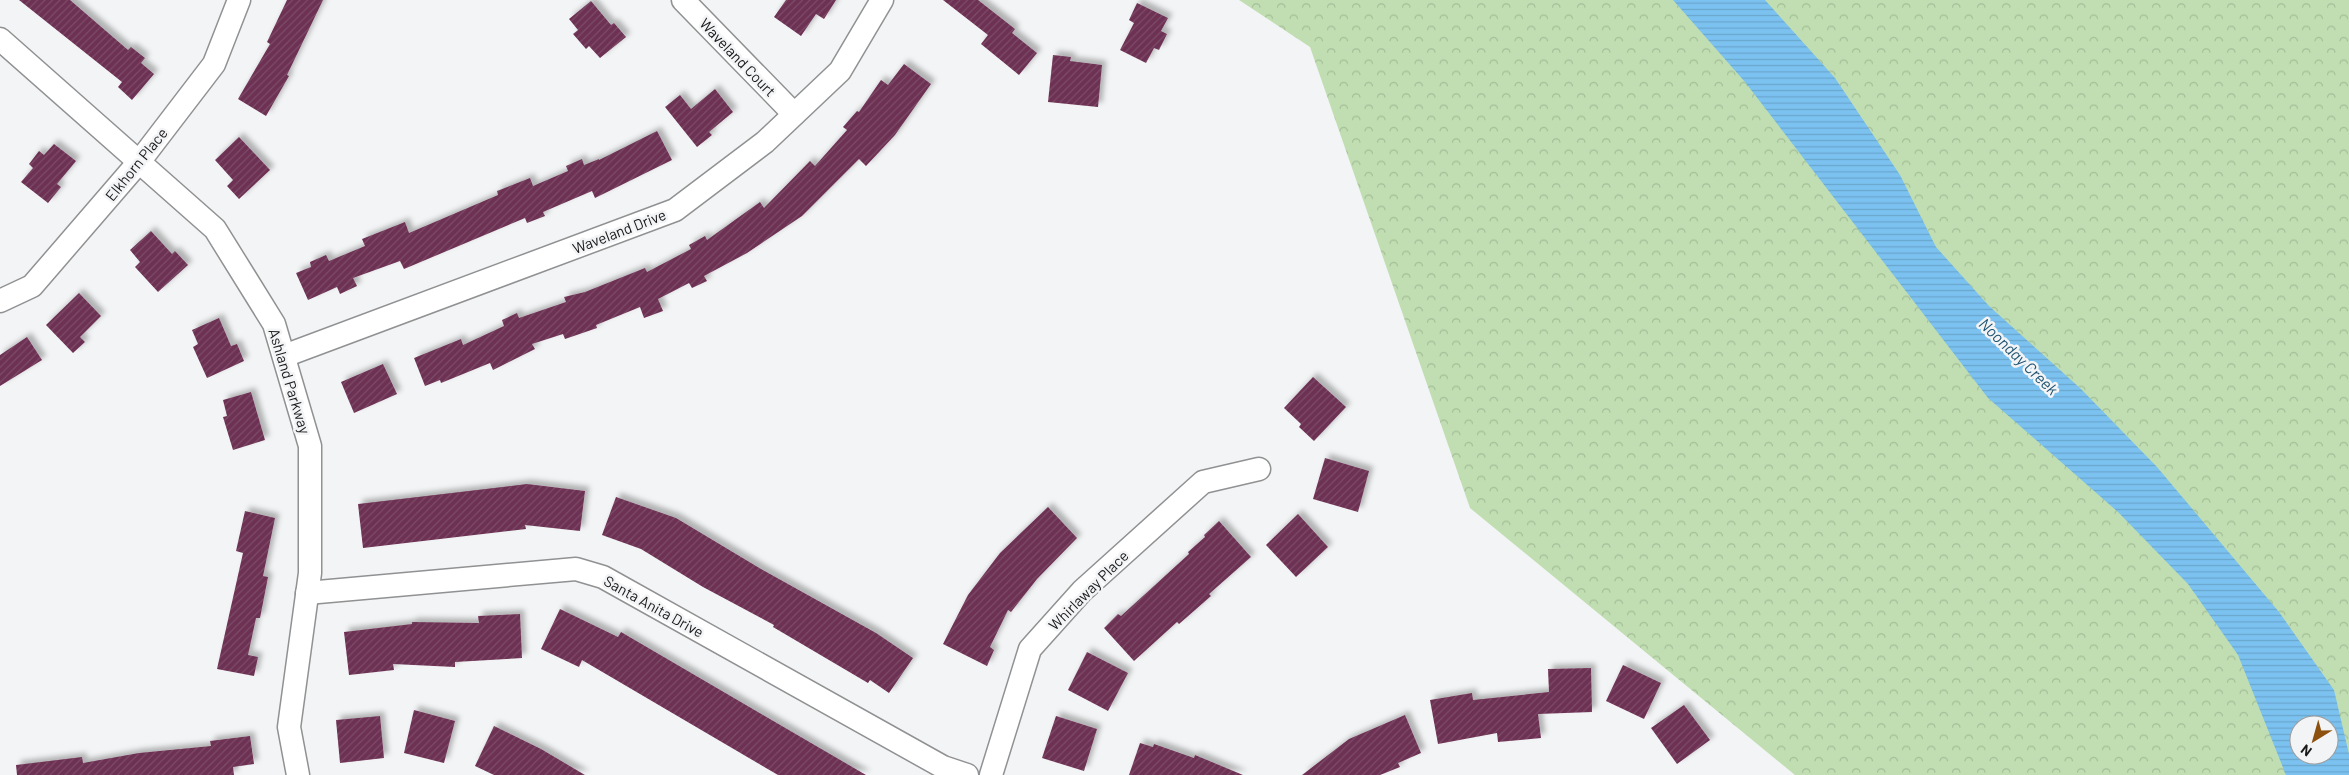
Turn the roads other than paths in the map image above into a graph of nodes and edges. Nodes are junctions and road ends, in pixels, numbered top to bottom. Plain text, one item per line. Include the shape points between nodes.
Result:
1 (239, 0) edge
2 (682, 0) edge
3 (882, 0) edge
4 (0, 39) edge
5 (794, 114) junction
6 (139, 162) junction
7 (0, 301) edge
8 (284, 356) junction
9 (1259, 469) dead end
10 (307, 593) junction
11 (298, 775) edge
12 (967, 775) edge
13 (991, 775) edge

1 - 6 street, Elkhorn Place via 214,64
2 - 5 street, Waveland Court
3 - 5 street, Waveland Drive via 840,71
4 - 6 street, Ashland Parkway
5 - 8 street, Waveland Drive via 765,142 676,210
6 - 7 street, Elkhorn Place via 32,286
6 - 8 street, Ashland Parkway via 215,229 274,324
8 - 10 street, Ashland Parkway via 310,446 310,573
9 - 13 street, Whirlaway Place via 1203,482 1082,591 1030,649
10 - 11 street, Ashland Parkway via 289,727
10 - 12 street, Santa Anita Drive via 576,569 604,577 943,767

